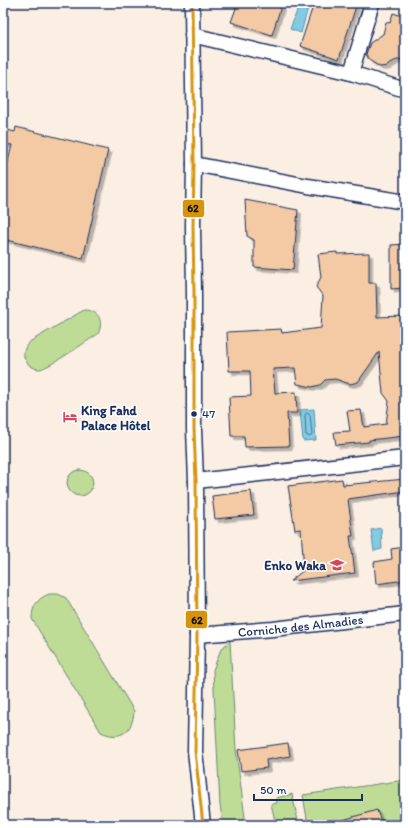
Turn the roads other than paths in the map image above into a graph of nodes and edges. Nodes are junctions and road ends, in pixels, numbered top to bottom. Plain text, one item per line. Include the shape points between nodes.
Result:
1 (192, 3) edge
2 (372, 3) edge
3 (192, 35) junction
4 (351, 73) junction
5 (405, 90) edge
6 (194, 164) junction
7 (405, 202) edge
8 (405, 458) edge
9 (196, 481) junction
10 (405, 614) edge
11 (197, 635) junction
12 (203, 825) edge

1 - 3 street
2 - 4 street
3 - 4 street
3 - 6 street
4 - 5 street
6 - 7 street
6 - 9 street
8 - 9 street
9 - 11 street
10 - 11 street, Corniche des Almadies
11 - 12 street via 194,751

